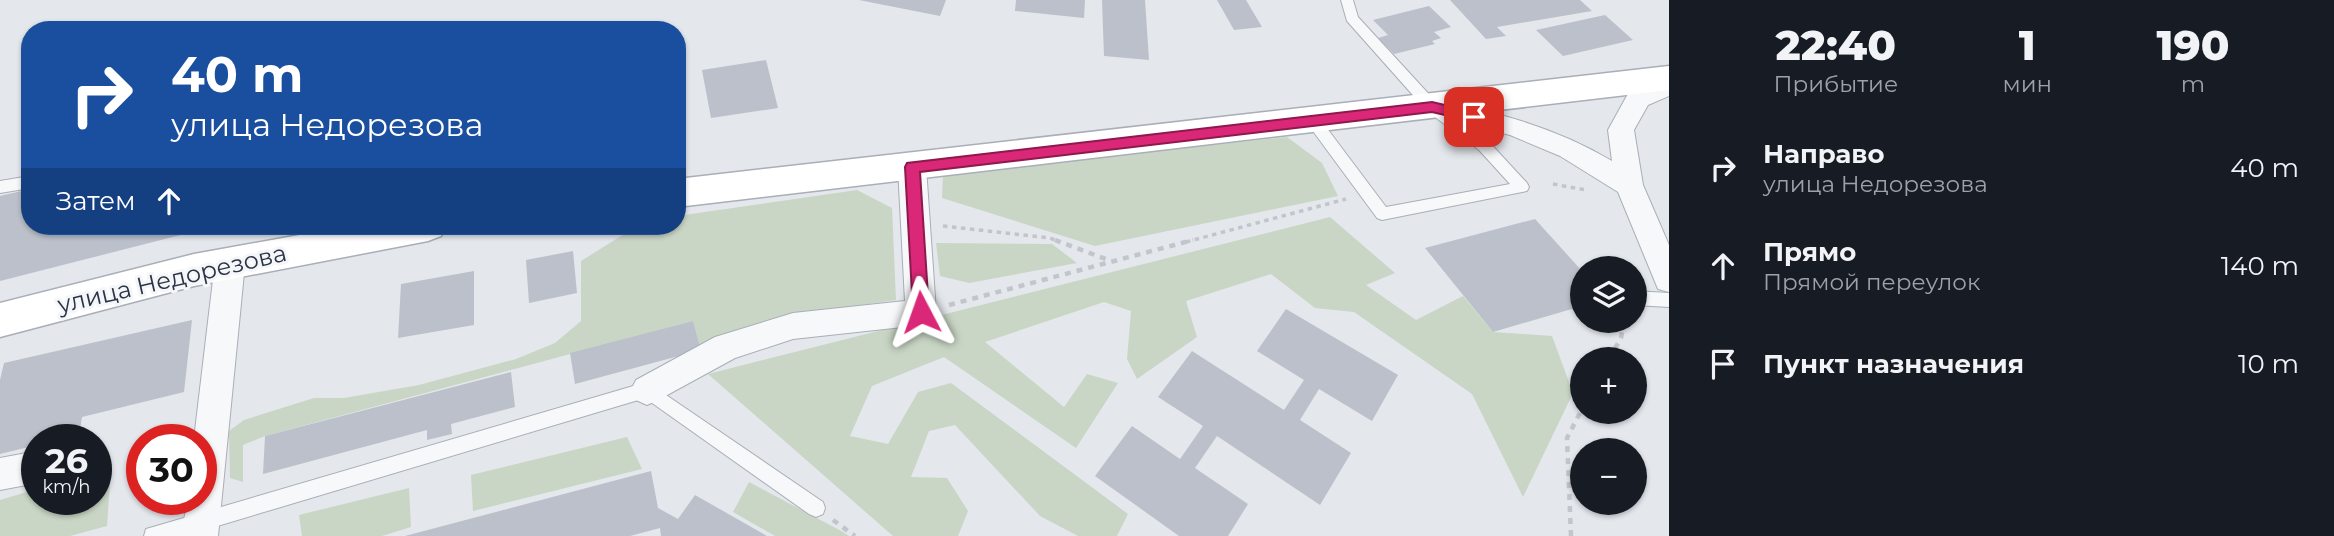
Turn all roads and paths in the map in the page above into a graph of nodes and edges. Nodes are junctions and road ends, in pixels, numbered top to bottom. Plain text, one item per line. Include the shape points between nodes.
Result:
1 (1347, 0) edge
2 (1669, 78) edge
3 (1669, 86) edge
4 (1432, 107) junction
5 (1312, 119) junction
6 (912, 167) junction
7 (21, 184) edge
8 (1629, 186) junction
9 (0, 187) edge
10 (686, 192) edge
11 (1366, 193) junction
12 (916, 223) junction
13 (380, 235) edge
14 (1112, 262) junction
15 (230, 263) junction
16 (1669, 280) edge
17 (1647, 299) edge
18 (1669, 300) edge
19 (921, 312) junction
20 (0, 320) edge
21 (647, 390) junction
22 (1574, 424) edge
23 (21, 470) edge
24 (0, 474) edge
25 (816, 508) dead end
26 (201, 529) edge
27 (153, 536) edge
28 (1571, 536) edge

1 - 4 lane via 1352,18
2 - 4 street
3 - 8 street via 1638,99 1621,131
4 - 5 street
4 - 8 street via 1516,127 1570,149
4 - 11 lane via 1483,146 1521,187 1382,214
5 - 6 street
5 - 11 lane
6 - 10 street
6 - 12 street
7 - 9 lane
8 - 16 street
11 - 14 path
12 - 14 path via 1051,237
12 - 19 street
13 - 15 street, улица Недорезова
14 - 19 path
15 - 20 street, улица Недорезова
15 - 26 street
17 - 18 lane
19 - 21 street via 793,326 726,347
21 - 25 lane
21 - 26 lane
22 - 28 path via 1567,438
23 - 24 street
26 - 27 lane

